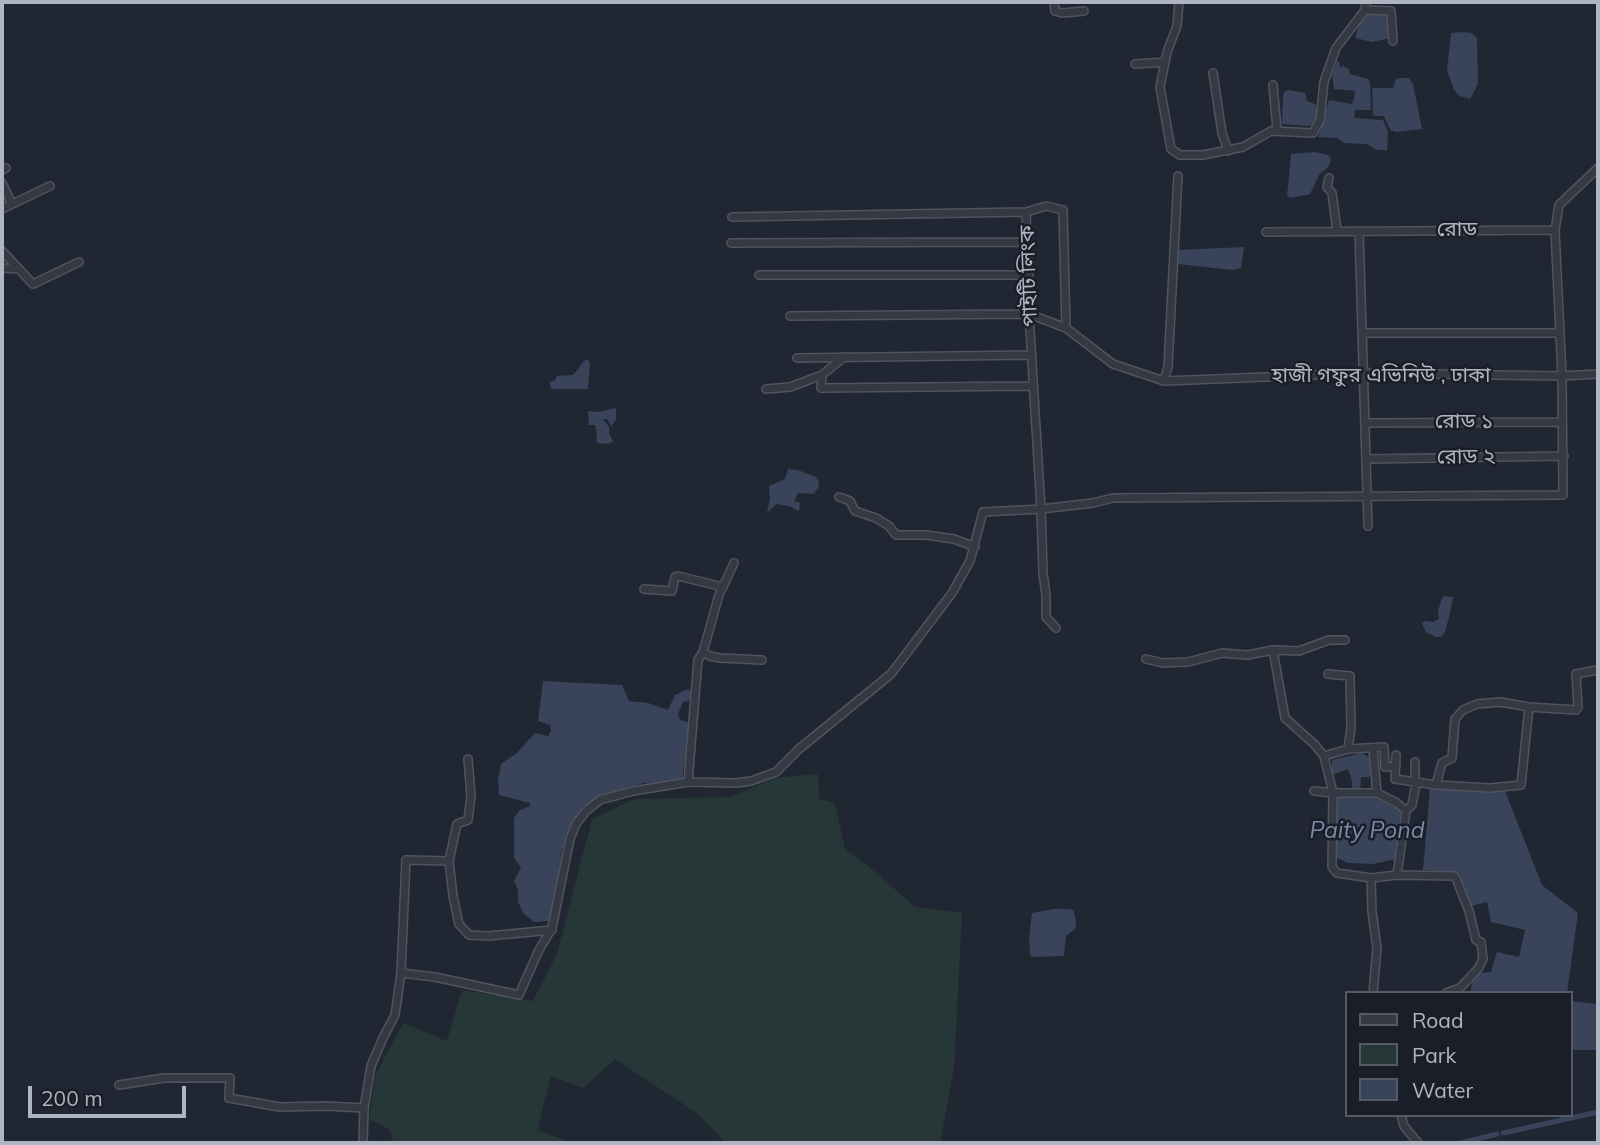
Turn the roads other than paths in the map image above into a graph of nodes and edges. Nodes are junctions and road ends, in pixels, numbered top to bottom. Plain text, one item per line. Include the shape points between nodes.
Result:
1 (1054, 2) edge
2 (1179, 2) edge
3 (1365, 6) edge
4 (1084, 11) dead end
5 (1393, 41) dead end
6 (1165, 62) junction
7 (1135, 64) dead end
8 (1213, 73) dead end
9 (1273, 85) dead end
10 (1277, 130) junction
11 (1228, 151) junction
12 (1598, 168) edge
13 (1178, 176) dead end
14 (1329, 178) dead end
15 (2, 183) edge
16 (50, 186) dead end
17 (12, 204) junction
18 (2, 209) edge
19 (1026, 212) junction
20 (732, 217) dead end
21 (1555, 230) junction
22 (1337, 231) junction
23 (1359, 231) junction
24 (1266, 232) dead end
25 (1027, 242) junction
26 (731, 243) dead end
27 (2, 251) edge
28 (79, 262) dead end
29 (2, 268) edge
30 (19, 269) junction
31 (760, 275) dead end
32 (1029, 275) junction
33 (1029, 314) junction
34 (790, 316) dead end
35 (1066, 328) junction
36 (1363, 333) junction
37 (1559, 333) junction
38 (1032, 355) junction
39 (844, 357) junction
40 (797, 358) dead end
41 (1365, 373) junction
42 (1598, 373) edge
43 (822, 375) junction
44 (1562, 376) junction
45 (1164, 381) junction
46 (1033, 386) junction
47 (766, 389) dead end
48 (1562, 422) junction
49 (1366, 423) junction
50 (1564, 456) junction
51 (1367, 459) junction
52 (1368, 495) junction
53 (839, 497) dead end
54 (1041, 509) junction
55 (1368, 526) dead end
56 (975, 547) junction
57 (734, 563) dead end
58 (723, 587) junction
59 (644, 589) dead end
60 (1056, 628) dead end
61 (1345, 640) dead end
62 (1273, 650) junction
63 (703, 652) junction
64 (1146, 659) dead end
65 (762, 660) dead end
66 (1598, 670) edge
67 (1328, 674) dead end
68 (1529, 707) junction
69 (1348, 749) junction
70 (1373, 749) junction
71 (1396, 755) dead end
72 (1324, 756) junction
73 (468, 758) dead end
74 (1415, 762) dead end
75 (1396, 766) junction
76 (688, 782) junction
77 (1416, 783) junction
78 (1436, 785) junction
79 (1314, 791) dead end
80 (1333, 793) junction
81 (1377, 793) junction
82 (1406, 811) junction
83 (449, 861) junction
84 (1397, 875) junction
85 (1371, 878) junction
86 (552, 930) junction
87 (401, 973) junction
88 (1373, 991) edge
89 (1452, 991) edge
90 (118, 1085) dead end
91 (364, 1108) junction
92 (1402, 1117) edge
93 (363, 1143) edge
94 (1418, 1143) edge

1 - 4 street via 1055,10 1062,13
2 - 6 street via 1177,26
3 - 5 street via 1391,11
3 - 10 street via 1336,48 1313,134
6 - 7 street
6 - 11 street via 1160,87 1171,149 1181,155
8 - 11 street
9 - 10 street
10 - 11 street
12 - 21 street via 1559,205
13 - 45 street
14 - 22 street
15 - 17 street
16 - 17 street
17 - 18 street
19 - 20 street, পাইটি লিংক
19 - 25 street, পাইটি লিংক
19 - 35 street via 1046,206 1063,210
21 - 23 street, রোড
21 - 37 street
22 - 23 street, রোড
22 - 24 street, রোড
23 - 36 street
25 - 26 street
25 - 32 street, পাইটি লিংক
27 - 30 street
28 - 30 street via 33,284
29 - 30 street
31 - 32 street
32 - 33 street, পাইটি লিংক
33 - 34 street
33 - 35 street
33 - 38 street, পাইটি লিংক
35 - 45 street via 1113,364
36 - 37 street
36 - 41 street
37 - 44 street
38 - 39 street
38 - 46 street, পাইটি লিংক
39 - 40 street
39 - 43 street
41 - 44 street, হাজী গফুর এভিনিউ , ঢাকা
41 - 45 street, হাজী গফুর এভিনিউ , ঢাকা
41 - 49 street
42 - 44 street, হাজী গফুর এভিনিউ , ঢাকা
43 - 46 street via 821,388
43 - 47 street via 790,387
44 - 48 street
46 - 54 street, পাইটি লিংক
48 - 49 street, রোড ১
48 - 50 street
49 - 51 street
50 - 51 street, রোড ২
50 - 52 street via 1563,495
51 - 52 street
52 - 54 street via 1113,498
52 - 55 street
53 - 56 street via 850,501 855,512 876,518 896,535 954,539
54 - 56 street via 983,512
54 - 60 street, পাইটি লিংক via 1046,617
56 - 76 street via 952,593 891,674 776,772 736,783
57 - 58 street
58 - 59 street via 678,576 672,591
58 - 63 street
61 - 62 street via 1329,640 1299,651
62 - 64 street via 1248,655 1222,653 1188,662
62 - 72 street via 1285,718
63 - 65 street via 720,658
63 - 76 street via 696,676
66 - 68 street via 1576,674 1576,710
67 - 69 street via 1350,677
68 - 78 street via 1500,702 1463,710 1455,719 1452,758 1442,763
68 - 78 street via 1521,785
69 - 70 street
69 - 72 street
70 - 75 street via 1384,747 1385,767
70 - 81 street
71 - 75 street
72 - 80 street
73 - 83 street via 468,820 457,824
74 - 77 street
75 - 77 street via 1395,779
76 - 86 street via 610,797 586,811 570,839
77 - 78 street
77 - 82 street via 1412,805
79 - 80 street
80 - 81 street
80 - 85 street via 1332,867 1337,873
81 - 82 street
82 - 84 street
83 - 86 street via 459,924 469,935
83 - 87 street via 406,860
84 - 85 street
84 - 89 street via 1455,876 1476,940 1481,942 1483,959 1460,988
85 - 88 street via 1377,948
86 - 87 street via 519,995
87 - 91 street via 395,1014 372,1066
90 - 91 street via 164,1078 230,1078 229,1098 280,1107
91 - 93 street
92 - 94 street

